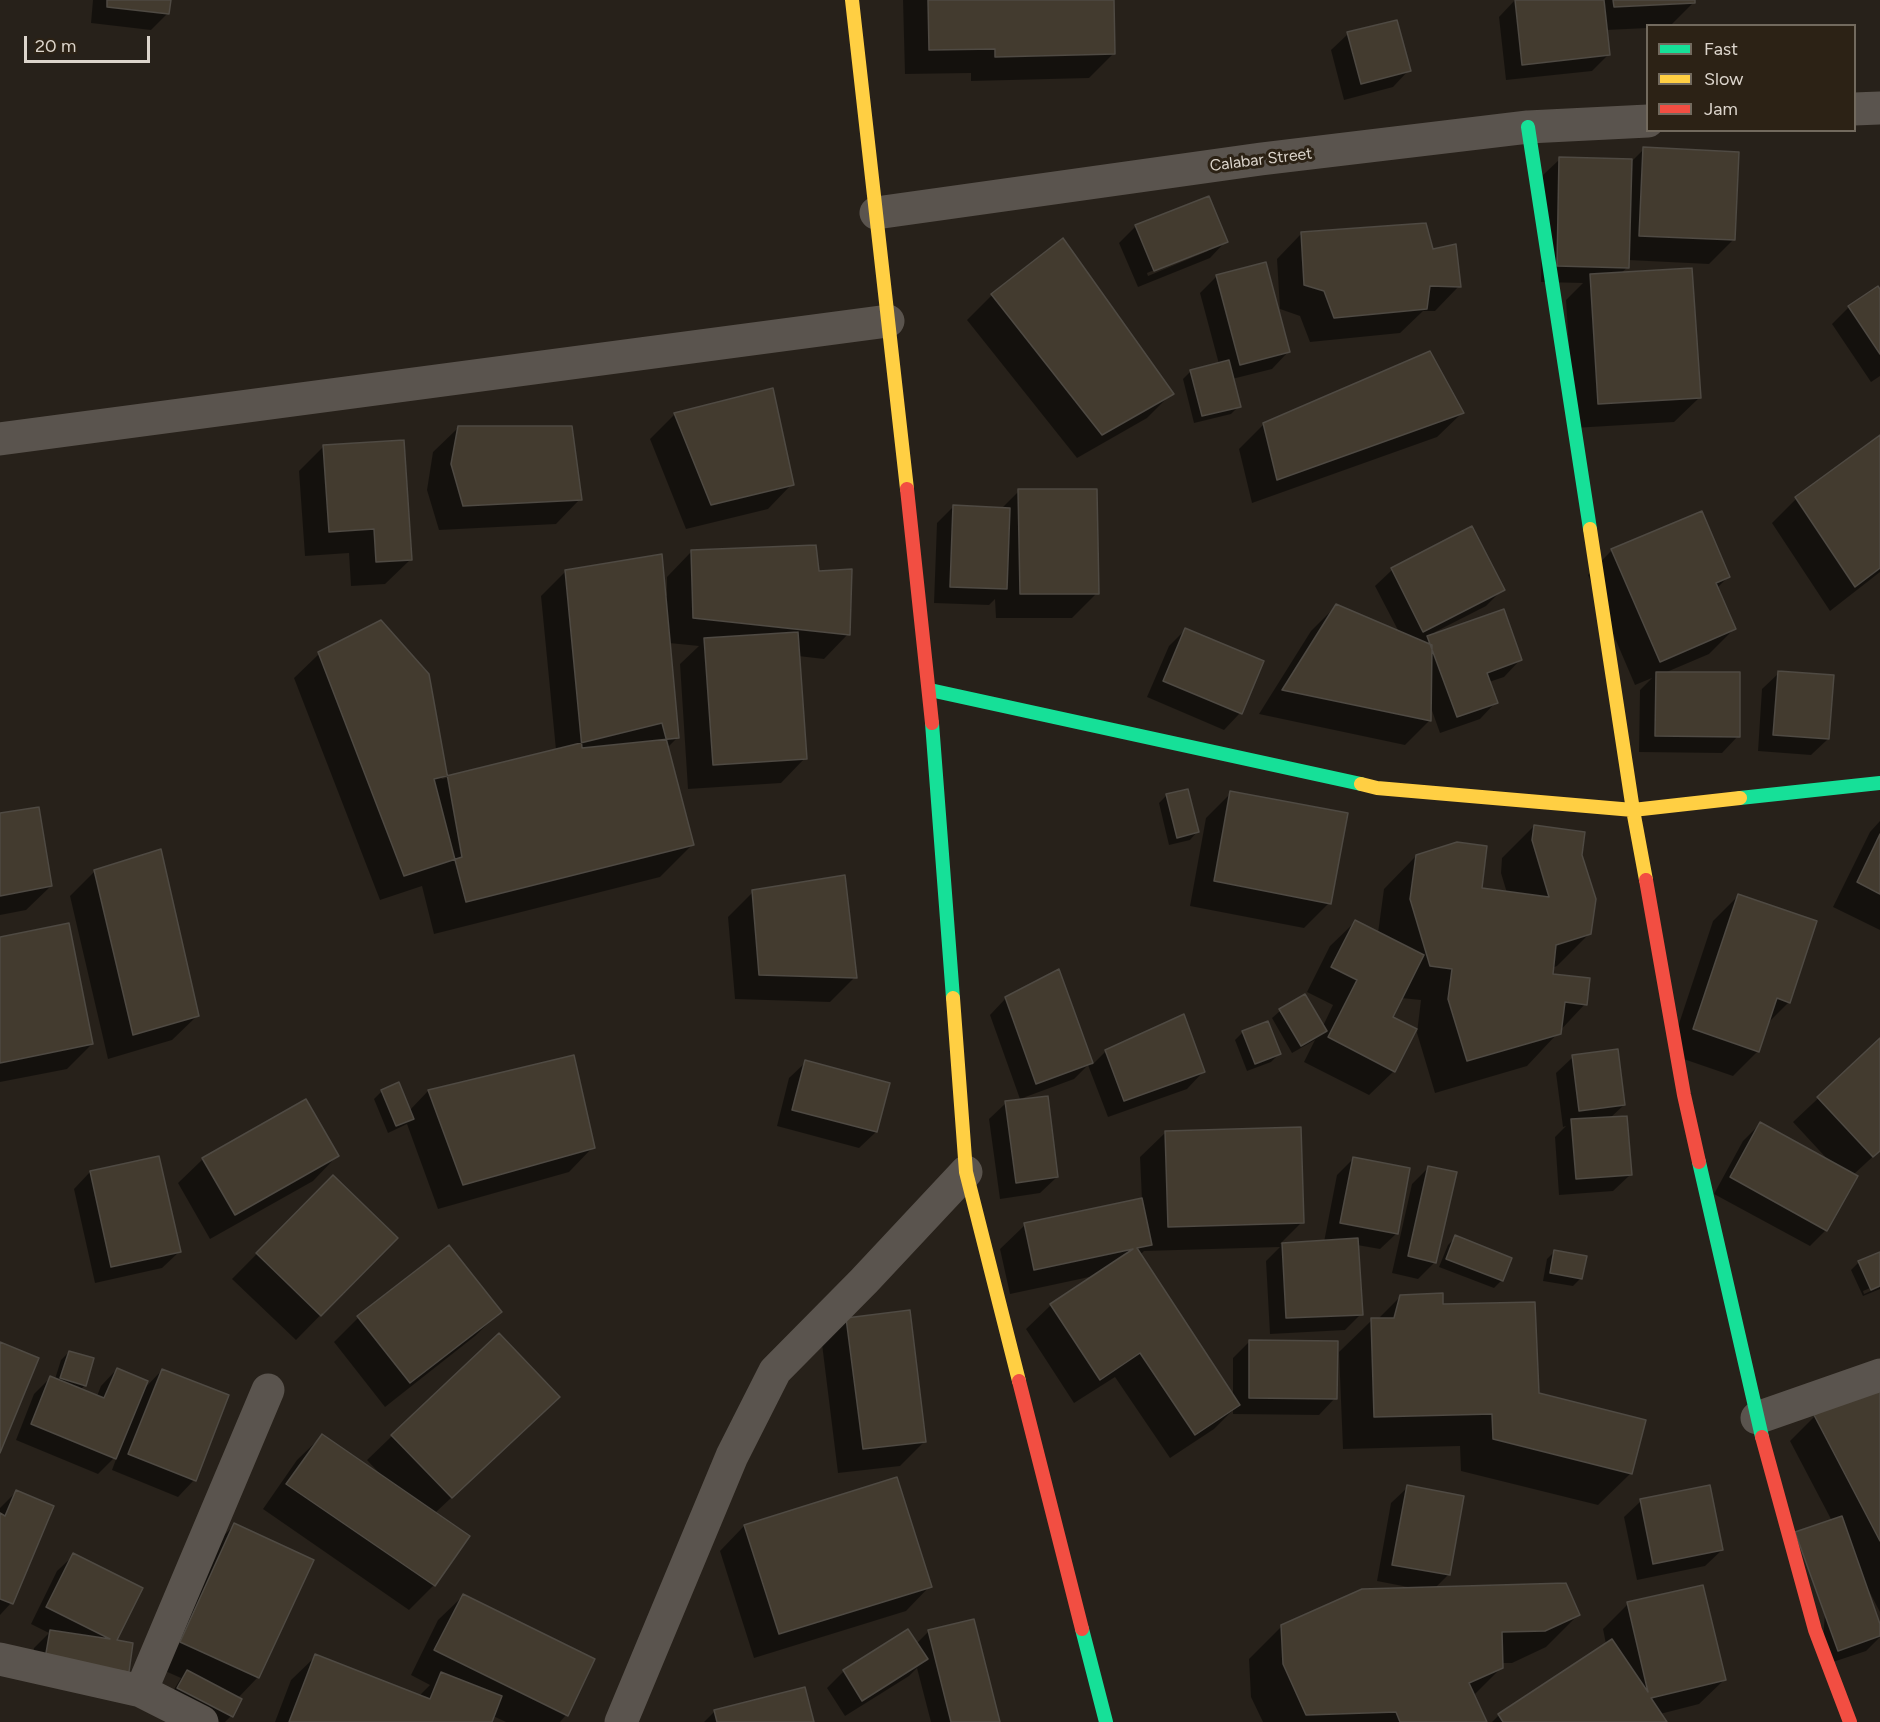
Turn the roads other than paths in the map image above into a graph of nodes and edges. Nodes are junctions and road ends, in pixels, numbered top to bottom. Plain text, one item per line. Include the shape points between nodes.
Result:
1 (852, 0) edge
2 (1880, 108) edge
3 (1856, 109) edge
4 (1646, 121) edge
5 (1528, 127) junction
6 (876, 213) junction
7 (888, 321) junction
8 (0, 439) edge
9 (930, 690) junction
10 (1880, 783) edge
11 (1633, 810) junction
12 (966, 1172) junction
13 (1880, 1375) edge
14 (268, 1390) dead end
15 (1757, 1418) junction
16 (0, 1659) edge
17 (141, 1691) junction
18 (201, 1722) edge
19 (621, 1722) edge
20 (1106, 1722) edge
21 (1850, 1722) edge

1 - 6 street
2 - 3 street
4 - 5 street, Calabar Street
5 - 6 street, Calabar Street via 1262,159
5 - 11 street
6 - 7 street
7 - 8 street
7 - 9 street
9 - 11 street via 1377,788
9 - 12 street
10 - 11 street
11 - 15 street via 1684,1095
12 - 19 street via 775,1371 732,1456
12 - 20 street
13 - 15 street
14 - 17 street
15 - 21 street via 1815,1630
16 - 17 street
17 - 18 street

